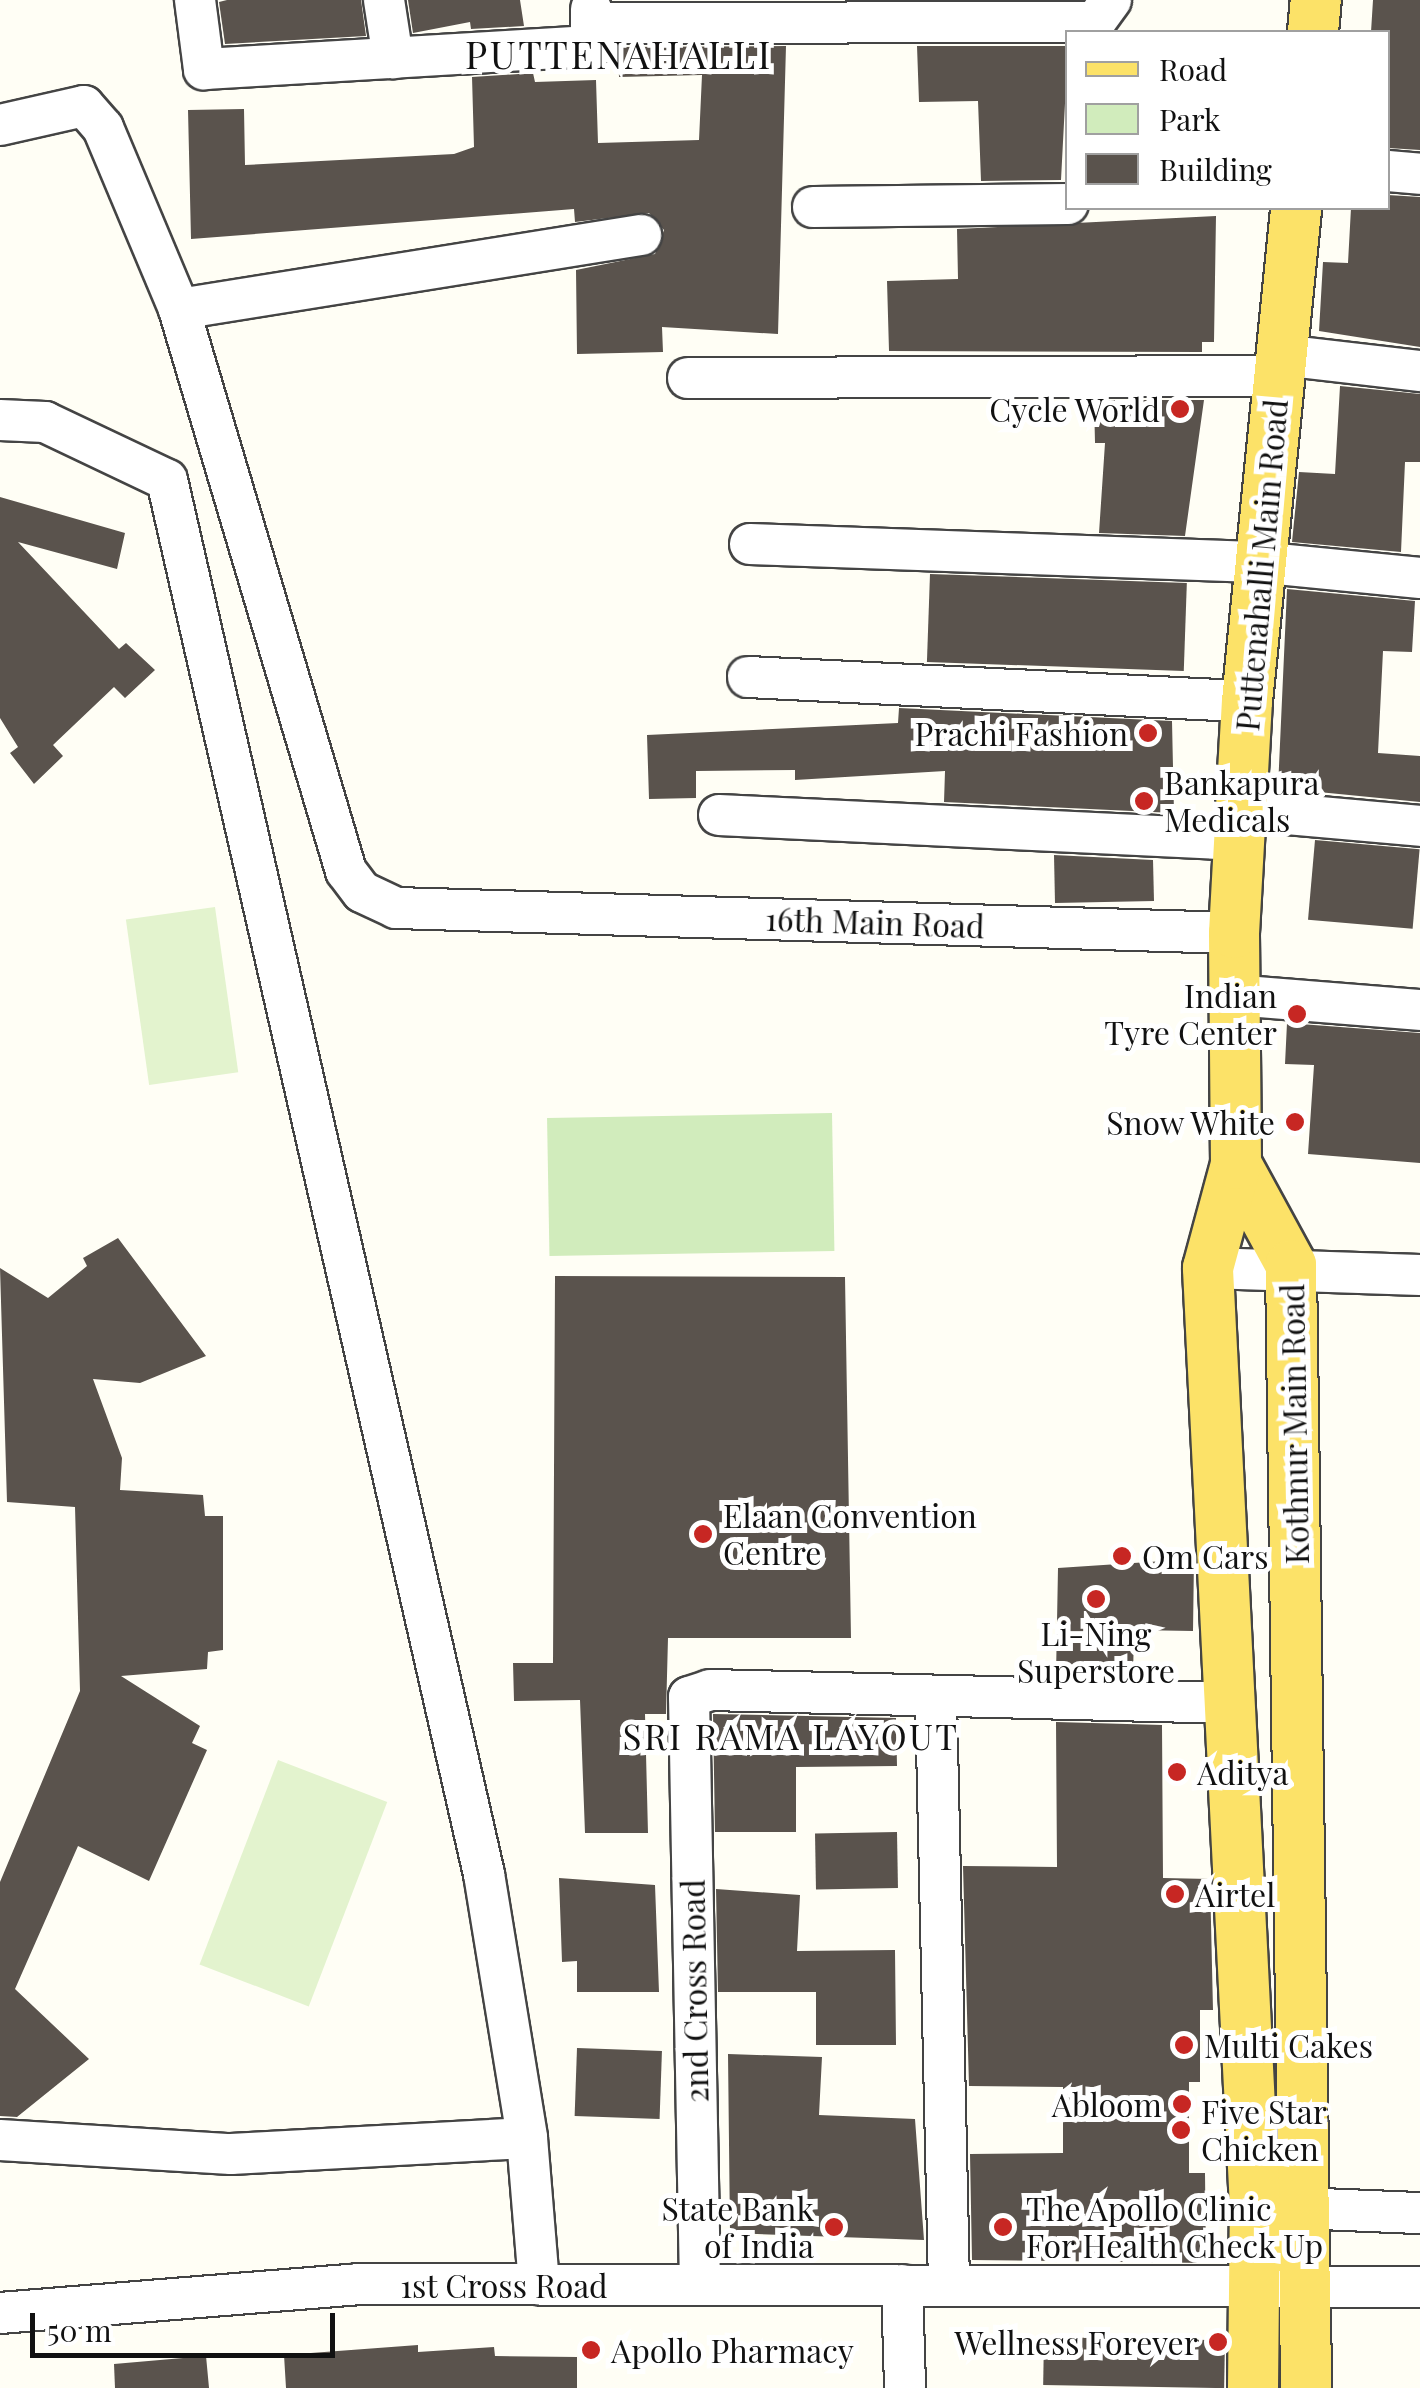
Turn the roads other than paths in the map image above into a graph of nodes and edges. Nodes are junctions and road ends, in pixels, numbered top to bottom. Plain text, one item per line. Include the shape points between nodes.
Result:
1 (195, 0) edge
2 (384, 0) edge
3 (1112, 0) edge
4 (1316, 0) edge
5 (591, 12) edge
6 (1313, 30) edge
7 (393, 58) junction
8 (0, 125) edge
9 (1390, 172) edge
10 (1420, 174) edge
11 (1065, 204) edge
12 (813, 206) dead end
13 (1296, 210) edge
14 (641, 235) dead end
15 (179, 309) junction
16 (1280, 366) junction
17 (1420, 371) edge
18 (688, 378) dead end
19 (0, 420) edge
20 (750, 544) dead end
21 (1256, 562) junction
22 (1420, 578) edge
23 (748, 677) dead end
24 (1247, 701) junction
25 (719, 816) dead end
26 (1240, 825) junction
27 (1420, 826) edge
28 (1234, 934) junction
29 (1233, 995) junction
30 (1420, 1010) edge
31 (1236, 1164) junction
32 (1291, 1265) junction
33 (1208, 1268) junction
34 (1420, 1275) edge
35 (936, 1698) junction
36 (1234, 1703) junction
37 (528, 2138) junction
38 (0, 2140) edge
39 (1255, 2207) junction
40 (1307, 2207) junction
41 (1420, 2212) edge
42 (902, 2284) junction
43 (948, 2284) junction
44 (1256, 2284) junction
45 (539, 2285) junction
46 (700, 2285) junction
47 (1308, 2286) junction
48 (1420, 2287) edge
49 (0, 2313) edge
50 (906, 2388) edge
51 (1253, 2388) edge
52 (1306, 2388) edge

1 - 7 street via 204,70
2 - 7 street
3 - 5 street via 1095,22
4 - 6 main road
5 - 7 street via 591,46
8 - 15 street, 16th Main Road via 84,106 103,128
9 - 10 street
11 - 12 street
13 - 16 main road, Puttenahalli Main Road
14 - 15 street
15 - 28 street, 16th Main Road via 346,872 362,892 396,908
16 - 17 street
16 - 18 street
16 - 21 main road, Puttenahalli Main Road
19 - 37 street via 45,422 167,480 484,1874
20 - 21 street
21 - 22 street
21 - 24 main road, Puttenahalli Main Road
23 - 24 street
24 - 26 main road, Puttenahalli Main Road
25 - 26 street
26 - 27 street
26 - 28 main road, Puttenahalli Main Road
28 - 29 main road, Puttenahalli Main Road
29 - 30 street
29 - 31 main road, Puttenahalli Main Road
31 - 32 main road, Kothnur Main Road
31 - 33 main road
32 - 33 street
32 - 34 street
32 - 40 main road, Kothnur Main Road
33 - 36 main road
35 - 36 street
35 - 43 street
35 - 46 street, 2nd Cross Road via 710,1690 690,1698
36 - 39 main road
37 - 38 street via 232,2154
37 - 45 street
39 - 40 street
39 - 44 main road
40 - 41 street
40 - 47 main road, Kothnur Main Road
42 - 43 street, 1st Cross Road
42 - 46 street, 1st Cross Road
42 - 50 street
43 - 44 street, 1st Cross Road
44 - 47 street, 1st Cross Road
44 - 51 main road
45 - 46 street, 1st Cross Road
45 - 49 street, 1st Cross Road via 268,2288
47 - 48 street, 1st Cross Road
47 - 52 main road, Kothnur Main Road

